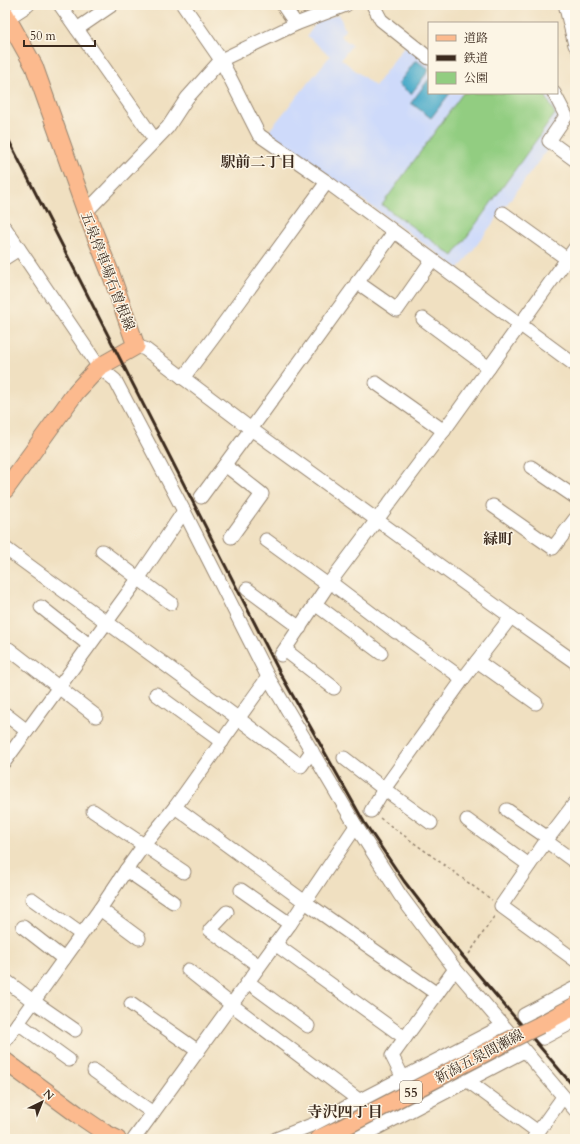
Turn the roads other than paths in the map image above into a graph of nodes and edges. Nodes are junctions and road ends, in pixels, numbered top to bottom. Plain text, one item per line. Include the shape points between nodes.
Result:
1 (28, 5) edge
2 (60, 5) edge
3 (112, 5) edge
4 (183, 5) edge
5 (283, 5) edge
6 (344, 5) edge
7 (373, 5) edge
8 (575, 7) edge
9 (6, 16) edge
10 (296, 24) junction
11 (77, 29) junction
12 (575, 45) edge
13 (428, 57) edge
14 (221, 60) junction
15 (555, 94) edge
16 (155, 140) junction
17 (575, 160) edge
18 (327, 182) junction
19 (86, 212) junction
20 (503, 213) dead end
21 (5, 228) edge
22 (394, 232) junction
23 (575, 248) edge
24 (19, 249) junction
25 (5, 258) edge
26 (566, 259) junction
27 (432, 260) junction
28 (357, 282) junction
29 (423, 319) dead end
30 (520, 324) junction
31 (136, 346) junction
32 (575, 365) edge
33 (99, 367) junction
34 (489, 368) junction
35 (183, 378) junction
36 (376, 383) dead end
37 (252, 429) junction
38 (444, 431) junction
39 (225, 465) junction
40 (531, 467) dead end
41 (5, 490) edge
42 (201, 497) dead end
43 (575, 497) edge
44 (493, 506) dead end
45 (184, 511) junction
46 (575, 519) edge
47 (378, 520) junction
48 (231, 537) dead end
49 (266, 540) dead end
50 (5, 548) edge
51 (102, 551) dead end
52 (138, 579) junction
53 (329, 583) junction
54 (247, 589) dead end
55 (171, 603) dead end
56 (315, 604) junction
57 (41, 607) dead end
58 (511, 618) junction
59 (106, 622) junction
60 (300, 628) junction
61 (89, 645) junction
62 (9, 649) dead end
63 (381, 653) dead end
64 (477, 661) junction
65 (575, 662) edge
66 (268, 677) junction
67 (463, 679) junction
68 (58, 688) junction
69 (334, 688) dead end
70 (156, 694) dead end
71 (536, 703) dead end
72 (5, 714) edge
73 (96, 716) dead end
74 (239, 718) junction
75 (27, 731) junction
76 (222, 742) junction
77 (312, 751) junction
78 (344, 758) dead end
79 (5, 761) edge
80 (384, 789) junction
81 (575, 803) edge
82 (175, 807) junction
83 (507, 810) dead end
84 (93, 811) dead end
85 (371, 811) road end
86 (467, 820) dead end
87 (431, 822) dead end
88 (356, 826) junction
89 (547, 840) junction
90 (144, 846) junction
91 (575, 862) edge
92 (529, 865) junction
93 (126, 870) junction
94 (184, 872) dead end
95 (241, 890) dead end
96 (32, 899) dead end
97 (173, 902) dead end
98 (305, 902) junction
99 (100, 909) junction
100 (227, 912) dead end
101 (290, 924) junction
102 (23, 927) dead end
103 (81, 934) junction
104 (139, 938) dead end
105 (275, 944) junction
106 (64, 959) junction
107 (575, 960) edge
108 (259, 966) junction
109 (455, 969) junction
110 (188, 970) dead end
111 (5, 980) edge
112 (248, 982) junction
113 (575, 988) edge
114 (437, 994) junction
115 (33, 1001) junction
116 (131, 1004) dead end
117 (232, 1005) junction
118 (575, 1006) edge
119 (575, 1021) edge
120 (18, 1023) junction
121 (308, 1026) dead end
122 (503, 1026) junction
123 (75, 1030) dead end
124 (405, 1038) junction
125 (5, 1041) edge
126 (524, 1050) junction
127 (198, 1051) junction
128 (69, 1060) dead end
129 (5, 1061) edge
130 (94, 1071) dead end
131 (404, 1078) junction
132 (468, 1080) junction
133 (563, 1097) junction
134 (360, 1101) junction
135 (575, 1110) edge
136 (153, 1113) junction
137 (535, 1135) edge
138 (117, 1139) edge
139 (134, 1139) edge
140 (276, 1139) edge
141 (318, 1139) edge
142 (356, 1139) edge

1 - 9 street
2 - 11 street
3 - 11 street
4 - 14 street
5 - 10 street
6 - 10 street
7 - 13 street via 381,20
8 - 12 street via 566,8
9 - 19 main road, 五泉停車場石曽根線 via 34,66
10 - 14 street
11 - 16 street
14 - 16 street via 187,98 168,127
14 - 18 street via 259,135
15 - 17 street via 566,116 548,141
16 - 19 street
18 - 22 street
18 - 35 street
19 - 31 main road, 五泉停車場石曽根線
20 - 26 street
21 - 24 street
22 - 27 street
22 - 28 street
23 - 26 street
24 - 25 street
24 - 33 street
26 - 30 street
27 - 28 street via 397,310
27 - 30 street
28 - 37 street
29 - 34 street
30 - 32 street
30 - 34 street
31 - 33 main road, 五泉停車場石曽根線
31 - 35 street
33 - 41 main road, 五泉停車場石曽根線 via 76,392
33 - 45 street via 115,380
34 - 38 street
35 - 37 street
36 - 38 street
37 - 39 street
37 - 47 street
38 - 47 street
39 - 42 street
39 - 48 street via 262,494
40 - 43 street
44 - 46 street via 553,548
45 - 52 street
45 - 66 street
47 - 53 street
47 - 58 street
49 - 53 street
50 - 59 street
51 - 52 street
52 - 55 street
52 - 59 street
53 - 56 street
53 - 67 street
54 - 60 street
56 - 60 street
56 - 63 street
57 - 61 street
58 - 64 street
58 - 65 street
59 - 61 street
59 - 74 street
60 - 69 street via 283,653
61 - 68 street
62 - 68 street
64 - 67 street
64 - 71 street
66 - 74 street
66 - 77 street
67 - 80 street
68 - 73 street
68 - 75 street
70 - 76 street
72 - 75 street
74 - 76 street
74 - 77 street via 301,766
75 - 79 street
76 - 82 street
77 - 88 street
78 - 80 street
80 - 85 street
80 - 87 street
81 - 89 street
82 - 90 street
82 - 98 street
83 - 89 street
84 - 90 street
86 - 92 street
88 - 98 street
88 - 109 street via 400,894
89 - 91 street
89 - 92 street
90 - 93 street
90 - 94 street
92 - 107 street via 501,906
93 - 97 street
93 - 99 street
95 - 101 street
96 - 103 street
98 - 101 street
98 - 114 street
99 - 103 street
99 - 104 street
100 - 108 street via 210,930
101 - 105 street
102 - 106 street
103 - 106 street
105 - 108 street
105 - 124 street
106 - 115 street
108 - 112 street
109 - 114 street
109 - 122 street
110 - 117 street
111 - 115 street
112 - 117 street
112 - 121 street
113 - 119 street via 524,1015 543,1038
114 - 124 street
115 - 120 street
115 - 123 street
116 - 127 street
117 - 127 street
117 - 134 street
118 - 141 main road, 新潟五泉間瀬線 / 55, bridge
120 - 125 street
120 - 128 street
122 - 126 street
122 - 131 street
124 - 131 street via 392,1056
126 - 132 street
126 - 133 street
127 - 136 street
129 - 138 main road via 77,1114
130 - 136 street
131 - 134 street
132 - 137 street
132 - 142 street
133 - 135 street
133 - 137 street
134 - 140 street
136 - 139 street

